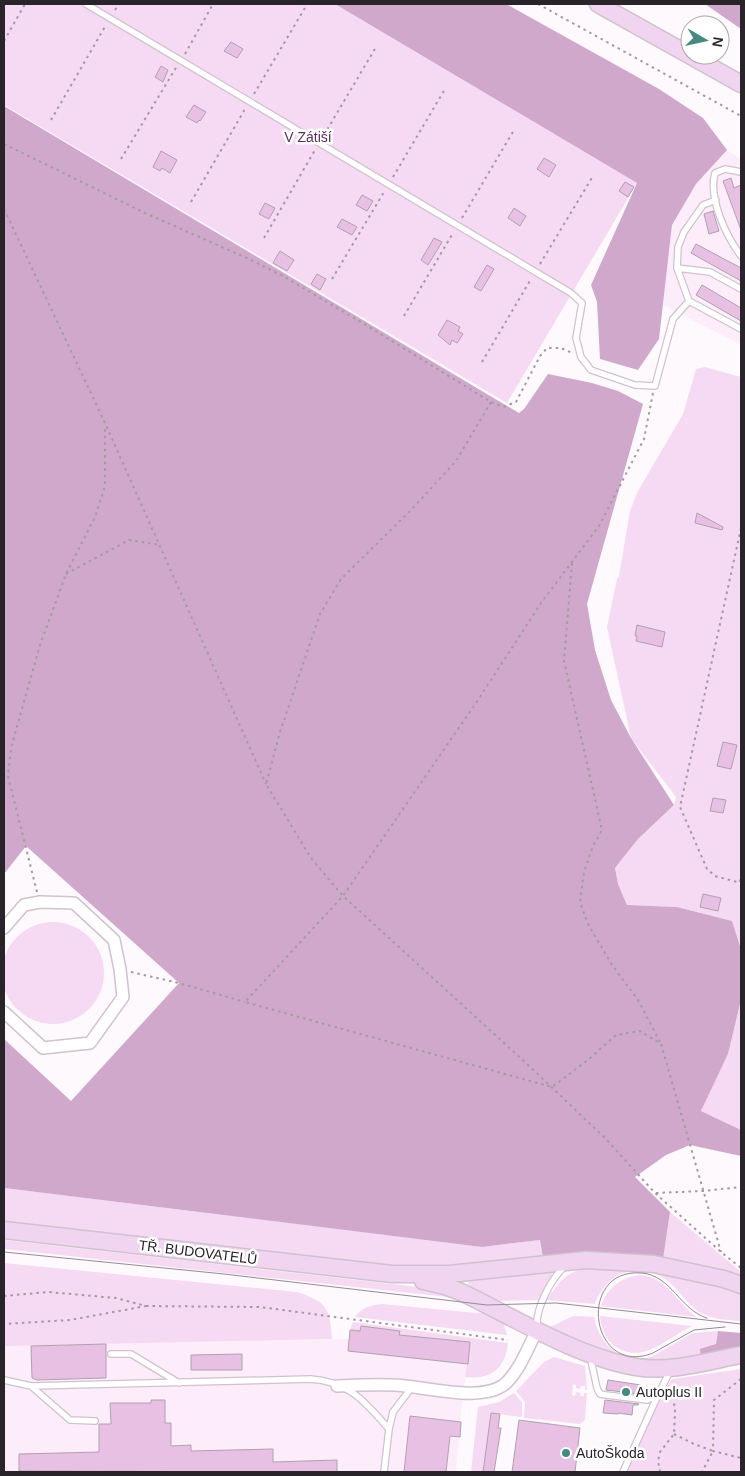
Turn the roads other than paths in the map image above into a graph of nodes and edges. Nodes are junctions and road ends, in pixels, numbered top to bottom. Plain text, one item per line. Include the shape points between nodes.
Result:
1 (86, 4) edge
2 (598, 4) edge
3 (741, 84) edge
4 (741, 172) edge
5 (716, 200) junction
6 (741, 256) edge
7 (677, 268) junction
8 (741, 289) edge
9 (689, 302) junction
10 (741, 329) edge
11 (4, 928) edge
12 (4, 1012) edge
13 (4, 1230) edge
14 (574, 1261) junction
15 (392, 1274) junction
16 (741, 1285) edge
17 (537, 1330) junction
18 (111, 1354) dead end
19 (590, 1354) junction
20 (741, 1355) edge
21 (672, 1368) junction
22 (4, 1380) edge
23 (179, 1383) junction
24 (31, 1386) junction
25 (337, 1386) junction
26 (412, 1387) junction
27 (658, 1395) junction
28 (95, 1421) dead end
29 (389, 1429) junction
30 (384, 1472) edge
31 (623, 1472) edge

1 - 9 lane via 572,293 582,304 576,338 581,357 591,370 634,385 655,386 673,319
2 - 3 street
4 - 5 lane via 725,169 715,173 712,182
5 - 6 lane via 720,219
5 - 7 lane via 703,205 684,232 678,247
7 - 8 lane via 710,272
7 - 9 lane
9 - 10 lane
11 - 12 street via 24,905 74,903 114,940 123,998 90,1042 42,1048
13 - 15 street, TŘ. BUDOVATELŮ
14 - 15 street, TŘ. BUDOVATELŮ via 449,1274
14 - 16 street, TŘ. BUDOVATELŮ via 654,1264
14 - 17 lane via 560,1271 542,1302 537,1315
15 - 17 street, TŘ. BUDOVATELŮ via 461,1292
17 - 19 street, TŘ. BUDOVATELŮ
17 - 26 street via 514,1373 496,1390 473,1393
18 - 23 lane via 131,1354
19 - 21 street, TŘ. BUDOVATELŮ via 637,1368
19 - 27 lane via 600,1394 647,1400
20 - 21 street, TŘ. BUDOVATELŮ
21 - 27 lane
22 - 24 lane
23 - 24 lane
23 - 25 lane via 311,1379
24 - 28 lane via 70,1420
25 - 26 street
25 - 29 lane via 359,1396
26 - 29 lane via 393,1412
27 - 31 lane
29 - 30 lane

